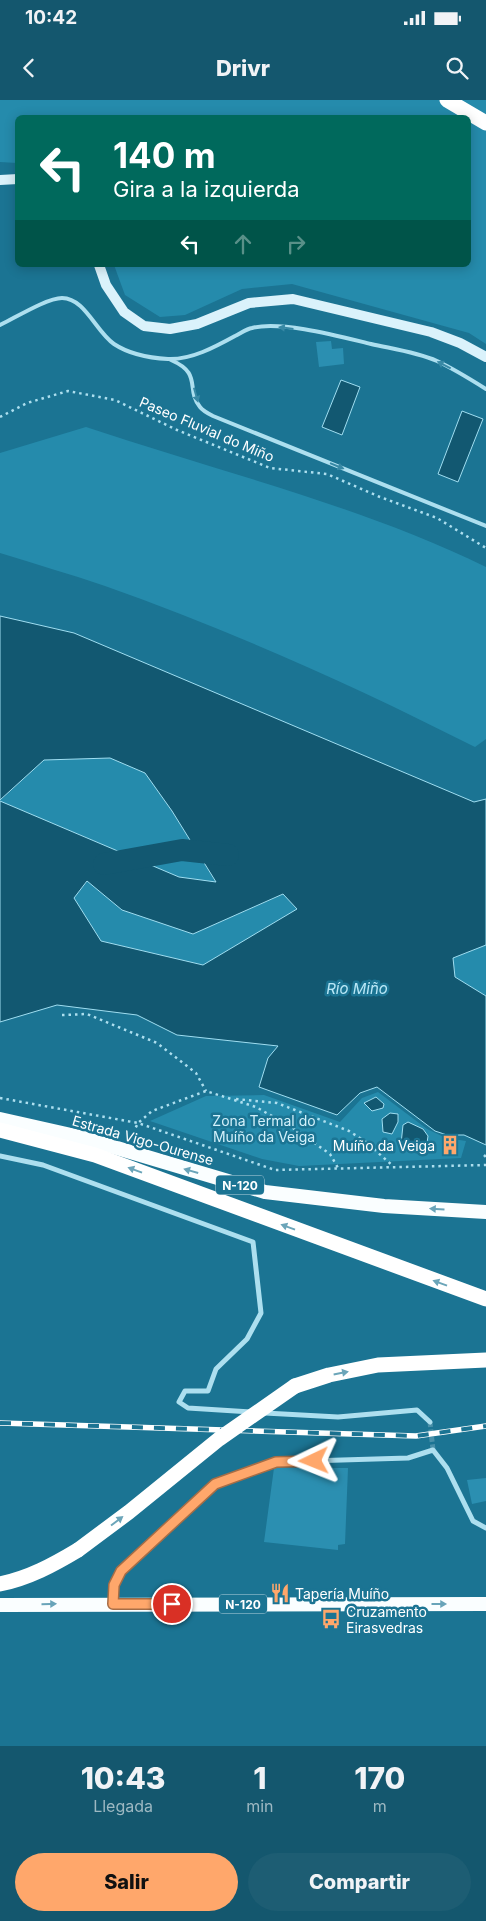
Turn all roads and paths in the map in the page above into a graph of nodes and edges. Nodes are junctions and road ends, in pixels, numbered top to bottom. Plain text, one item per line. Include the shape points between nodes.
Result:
1 (447, 100) edge
2 (486, 123) edge
3 (15, 178) edge
4 (0, 180) edge
5 (100, 267) edge
6 (0, 325) edge
7 (486, 357) edge
8 (169, 359) junction
9 (486, 389) edge
10 (0, 417) edge
11 (486, 526) edge
12 (486, 548) edge
13 (62, 1015) dead end
14 (206, 1091) junction
15 (0, 1098) edge
16 (229, 1099) junction
17 (0, 1119) edge
18 (138, 1123) junction
19 (0, 1130) edge
20 (130, 1139) dead end
21 (0, 1156) edge
22 (486, 1165) edge
23 (394, 1167) junction
24 (338, 1168) junction
25 (486, 1212) edge
26 (486, 1299) edge
27 (486, 1360) edge
28 (430, 1422) dead end
29 (486, 1528) edge
30 (0, 1584) edge
31 (113, 1604) junction
32 (486, 1604) edge
33 (0, 1605) edge

1 - 2 highway
3 - 4 main road
5 - 7 main road via 106,286 124,312 144,326 170,329 197,324 249,303 293,299 430,332
6 - 8 lane via 50,301 70,299 80,305 99,331 114,344 131,352
9 -> 8 lane via 436,361 408,352 278,326 252,328 201,353
8 -> 11 lane via 189,371 198,403 214,416
10 - 12 path, Paseo Fluvial do Miño via 27,403 68,391 115,400 177,430 270,468 327,474 437,518
13 - 14 path via 87,1014 157,1043 196,1073
14 - 16 path
14 - 18 path via 152,1111
15 - 18 path
16 - 23 path via 277,1103 350,1131
16 - 24 path via 256,1107 293,1128 330,1154
25 -> 17 highway, Estrada Vigo-Ourense / N-120 via 384,1206 265,1192 80,1137
18 - 20 path
18 - 24 path via 275,1170
26 -> 19 highway via 95,1155
21 - 28 street via 43,1165 253,1242 261,1313 247,1339 216,1369 208,1391 185,1391 179,1402 188,1408 338,1417 417,1410
22 - 23 path
23 - 24 path
30 -> 27 highway, bridge via 46,1569 78,1550 219,1439 294,1386 329,1375 378,1366
29 - 31 street via 473,1521 447,1468 433,1450 408,1458 276,1462 215,1484 121,1571 114,1585
31 -> 32 highway, N-120
33 -> 31 highway, N-120

